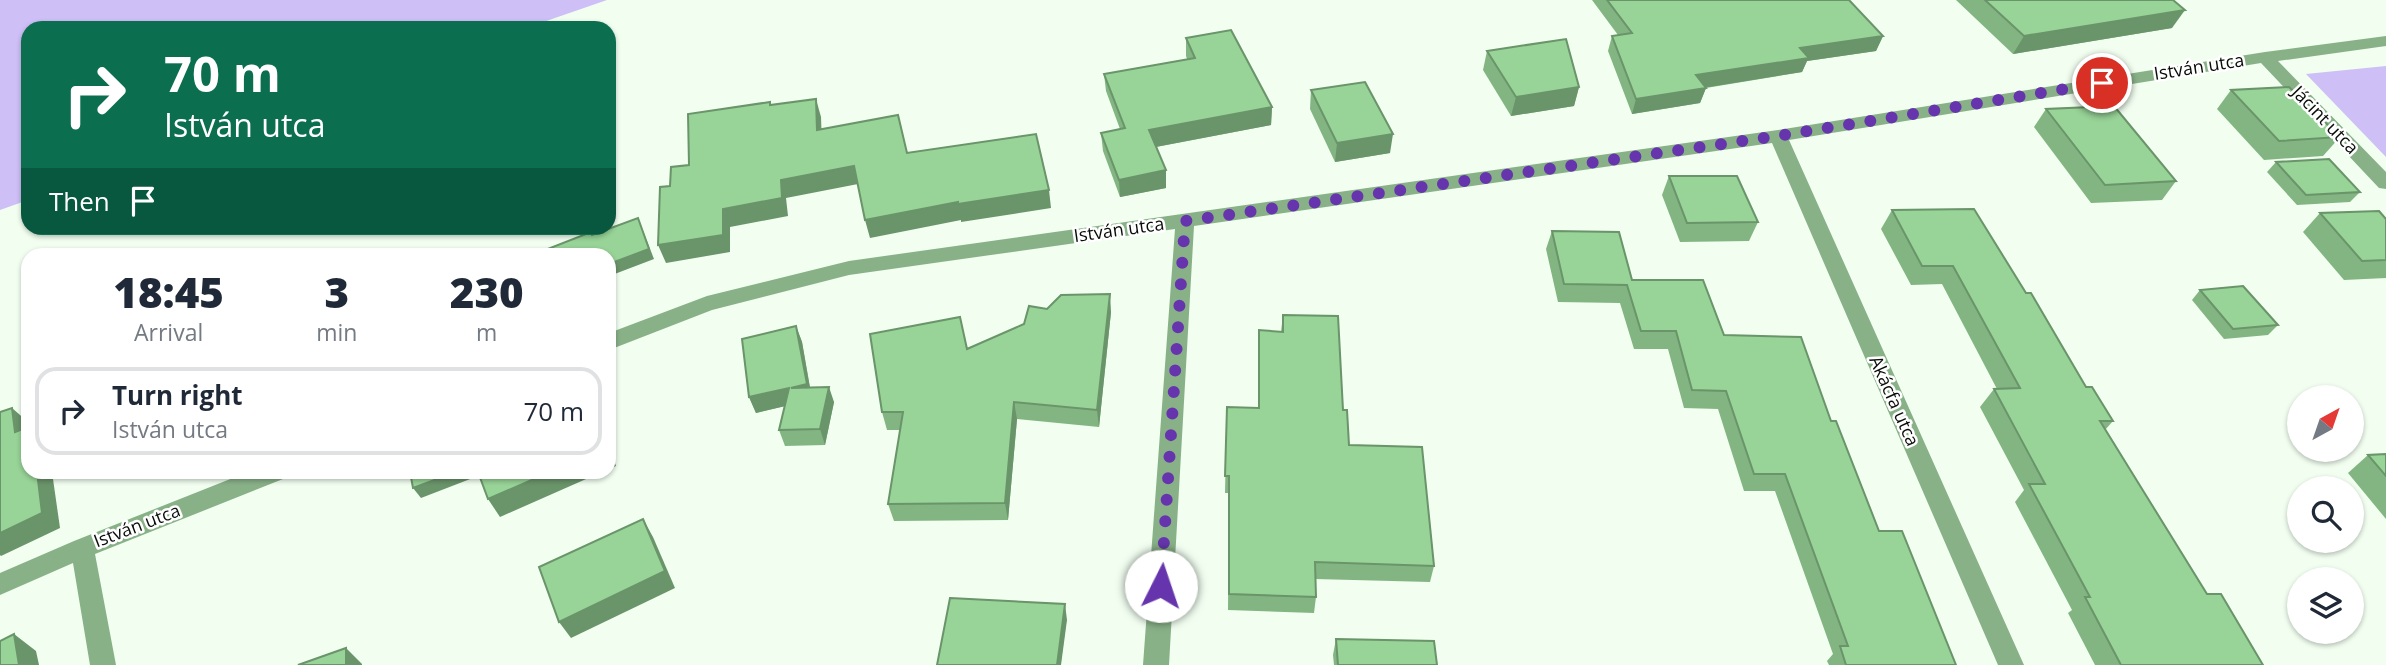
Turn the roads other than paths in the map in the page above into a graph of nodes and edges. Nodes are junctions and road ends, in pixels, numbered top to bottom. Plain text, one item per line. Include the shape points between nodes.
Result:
1 (2386, 41) edge
2 (2264, 57) junction
3 (1778, 136) junction
4 (2386, 183) edge
5 (1185, 221) junction
6 (616, 339) edge
7 (257, 479) edge
8 (82, 548) junction
9 (0, 584) edge
10 (103, 665) edge
11 (1156, 665) edge
12 (2011, 665) edge

1 - 2 street, István utca
2 - 3 street, István utca
2 - 4 street, Jácint utca
3 - 5 street, István utca
3 - 12 street, Akácfa utca
5 - 6 street, István utca via 849,268 707,304
5 - 11 street
7 - 8 street, István utca
8 - 9 street, István utca
8 - 10 street

